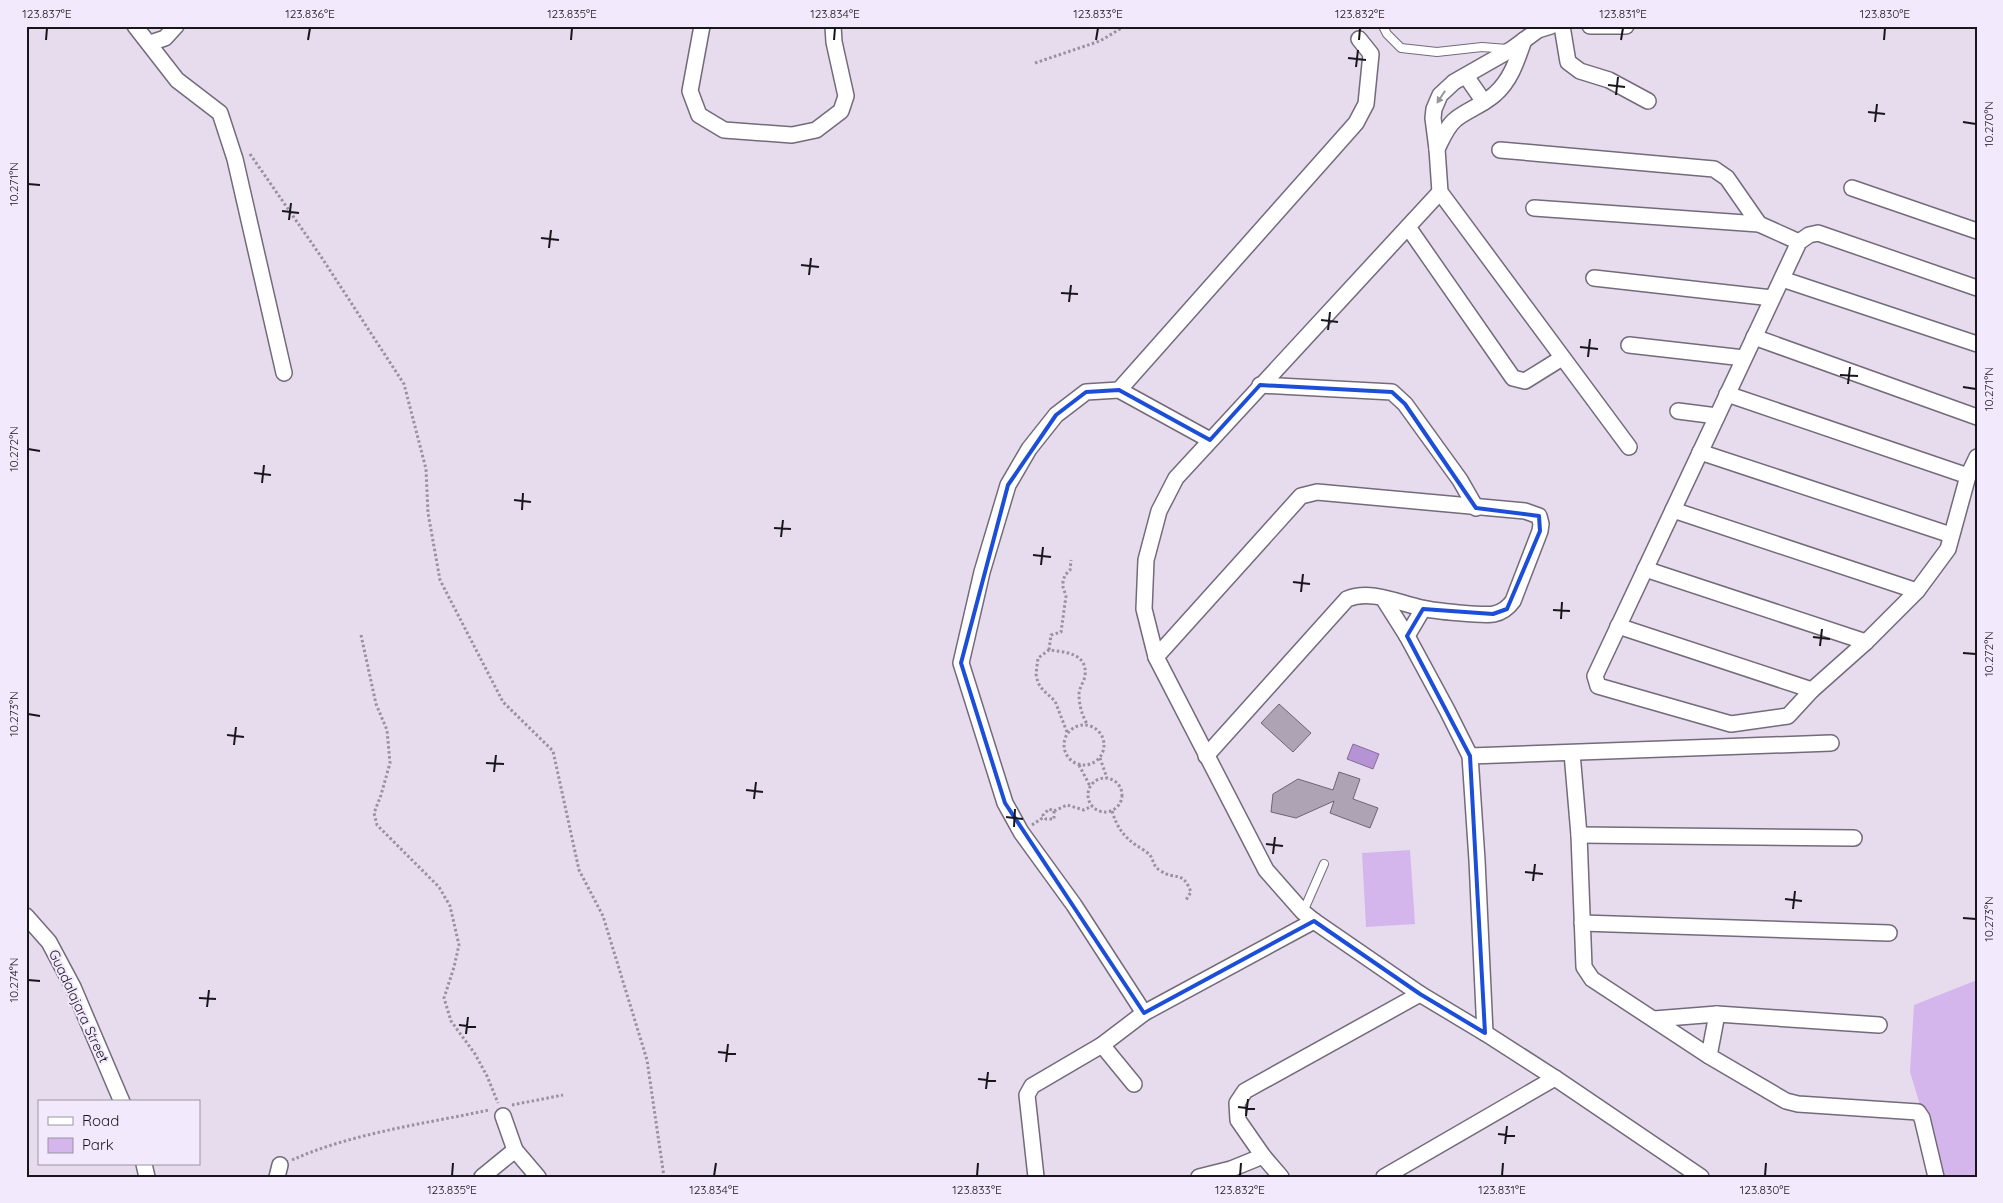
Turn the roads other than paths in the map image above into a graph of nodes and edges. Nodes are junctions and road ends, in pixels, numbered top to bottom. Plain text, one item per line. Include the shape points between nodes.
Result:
1 (135, 26) edge
2 (176, 26) edge
3 (702, 26) edge
4 (833, 26) edge
5 (1383, 26) edge
6 (1551, 26) edge
7 (1562, 26) edge
8 (1590, 26) edge
9 (1605, 26) edge
10 (1626, 26) edge
11 (1359, 39) dead end
12 (150, 43) junction
13 (1519, 48) junction
14 (1472, 72) junction
15 (1490, 98) junction
16 (1648, 101) dead end
17 (1438, 149) junction
18 (1500, 150) dead end
19 (1852, 188) dead end
20 (1440, 192) junction
21 (1534, 208) dead end
22 (1759, 224) junction
23 (1408, 227) junction
24 (1977, 231) edge
25 (1799, 242) junction
26 (1594, 278) dead end
27 (1782, 279) junction
28 (1977, 288) edge
29 (1772, 298) junction
30 (1754, 337) junction
31 (1977, 344) edge
32 (1628, 345) dead end
33 (1562, 358) junction
34 (1744, 358) junction
35 (284, 373) dead end
36 (1260, 385) junction
37 (1119, 390) junction
38 (1727, 394) junction
39 (1678, 411) dead end
40 (1717, 416) junction
41 (1977, 417) edge
42 (1210, 440) junction
43 (1629, 447) dead end
44 (1700, 452) junction
45 (1977, 457) edge
46 (1968, 476) junction
47 (1476, 508) junction
48 (1673, 510) junction
49 (1951, 535) junction
50 (1645, 568) junction
51 (1916, 591) junction
52 (1384, 598) junction
53 (1423, 609) junction
54 (1618, 626) junction
55 (1407, 636) junction
56 (1866, 642) junction
57 (1156, 657) junction
58 (1812, 690) junction
59 (1831, 743) dead end
60 (1572, 752) junction
61 (1206, 756) junction
62 (1470, 756) junction
63 (1579, 835) junction
64 (1854, 838) dead end
65 (1324, 864) dead end
66 (26, 916) edge
67 (1309, 917) junction
68 (1582, 923) junction
69 (1889, 933) dead end
70 (1420, 994) junction
71 (1144, 1013) junction
72 (1717, 1014) junction
73 (1654, 1019) junction
74 (1879, 1025) dead end
75 (1485, 1033) junction
76 (1102, 1045) junction
77 (1709, 1056) junction
78 (1555, 1078) junction
79 (1134, 1084) dead end
80 (121, 1100) edge
81 (502, 1112) road end
82 (515, 1150) junction
83 (1263, 1156) junction
84 (1680, 1171) edge
85 (482, 1177) edge
86 (538, 1177) edge
87 (1036, 1177) edge
88 (1199, 1177) edge
89 (1281, 1177) edge
90 (1384, 1177) edge
91 (1701, 1177) edge
92 (1936, 1177) edge

1 - 12 street
2 - 12 street via 165,38
3 - 4 street via 690,91 699,115 724,130 792,135 816,130 841,111 846,96
5 - 13 lane via 1401,48 1437,52 1482,46
6 - 13 street via 1538,30
7 - 16 street via 1568,62 1580,71 1609,80
8 - 9 street
9 - 10 street
11 - 37 street via 1370,54 1366,104 1356,123
12 - 35 street via 177,80 220,113 235,159
13 - 14 street
13 - 15 street via 1512,74
14 - 15 street
14 -> 17 street via 1440,95 1433,118
15 - 17 street via 1456,119
17 - 20 street
18 - 22 street via 1714,168 1727,178
19 - 24 street
20 - 23 street
20 - 33 street
21 - 22 street
22 - 25 street
23 - 33 street via 1513,378 1525,381
23 - 36 street
25 - 27 street
25 - 28 street via 1818,233
26 - 29 street
27 - 29 street
27 - 31 street
29 - 30 street
30 - 34 street
30 - 41 street
32 - 34 street
33 - 43 street
34 - 38 street
36 - 42 street
36 - 47 street via 1391,385 1460,480
37 - 42 street
37 - 71 street via 1086,392 1056,415 1029,449 1008,485 982,572 961,663 1005,803 1021,832 1074,905
38 - 40 street
38 - 46 street
39 - 40 street
40 - 44 street
42 - 57 street via 1176,478 1154,527 1146,560 1144,609
44 - 48 street
44 - 49 street
45 - 46 street
46 - 49 street
47 - 53 street via 1525,511 1539,516 1540,531 1513,601 1507,610 1493,614
47 - 57 street via 1317,492 1301,496
48 - 50 street
48 - 51 street
49 - 51 street via 1948,549
50 - 54 street
50 - 56 street
51 - 56 street
52 - 53 street
52 - 55 street
52 - 61 street via 1354,596 1347,599
53 - 55 street
54 - 58 street
54 - 58 street via 1595,676 1598,686 1731,724 1788,716
55 - 62 street
56 - 58 street
57 - 61 street
59 - 60 street
60 - 62 street
60 - 63 street
61 - 67 street via 1266,870
62 - 75 street
63 - 64 street
63 - 68 street
65 - 67 lane
66 - 80 street, Guadalajara Street via 49,942 73,987
67 - 70 street
67 - 71 street
68 - 69 street
68 - 73 street via 1584,967 1592,979
70 - 75 street
70 - 83 street via 1245,1091 1237,1103 1238,1120
71 - 76 street
72 - 73 street
72 - 74 street
72 - 77 street
73 - 77 street
75 - 78 street
76 - 79 street
76 - 87 street via 1032,1086 1027,1095
77 - 92 street via 1792,1103 1918,1112
78 - 84 street
78 - 90 street
81 - 82 street
82 - 85 street
82 - 86 street
83 - 88 street
83 - 89 street
84 - 91 street

